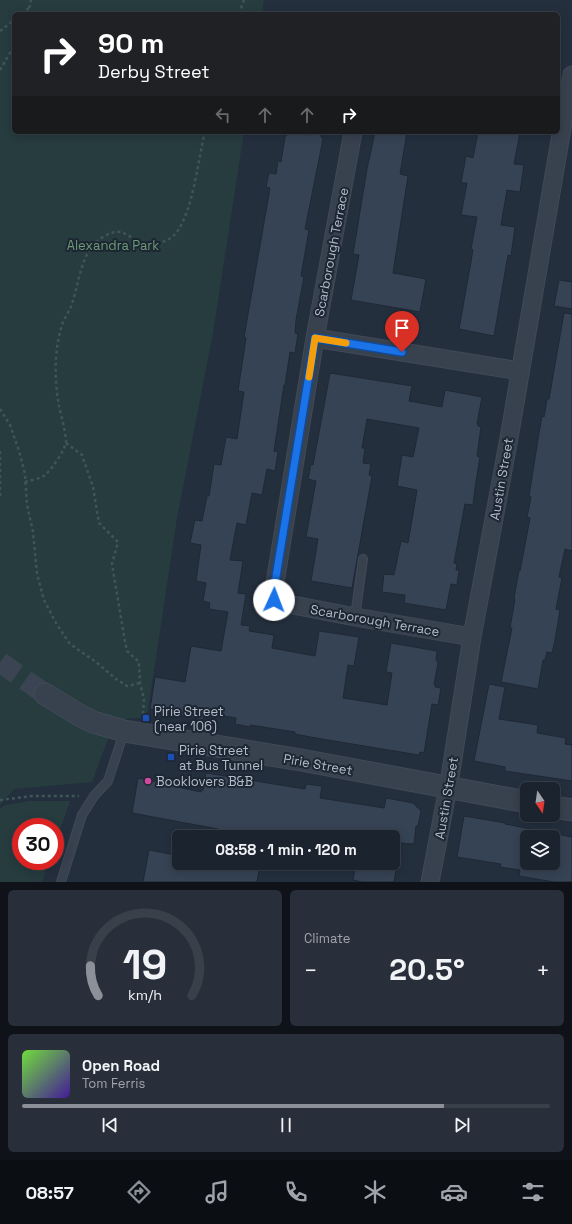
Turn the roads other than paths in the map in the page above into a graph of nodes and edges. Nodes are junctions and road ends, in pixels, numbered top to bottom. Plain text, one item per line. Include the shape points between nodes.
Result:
1 (572, 75) edge
2 (562, 105) edge
3 (560, 118) edge
4 (353, 134) edge
5 (557, 134) edge
6 (315, 338) junction
7 (520, 371) junction
8 (363, 560) dead end
9 (355, 617) junction
10 (472, 637) junction
11 (45, 694) tunnel mouth
12 (124, 731) junction
13 (448, 788) junction
14 (520, 801) edge
15 (560, 807) edge
16 (572, 810) edge
17 (61, 882) edge
18 (430, 882) edge

1 - 2 street, Austin Street
2 - 3 street, Austin Street
4 - 6 street, Scarborough Terrace
5 - 7 street, Austin Street
6 - 7 street
6 - 9 street, Scarborough Terrace via 273,595 274,600 278,602
7 - 10 street, Austin Street
8 - 9 lane
9 - 10 street, Scarborough Terrace
10 - 13 street, Austin Street
11 - 12 street, Pirie Street via 79,716
12 - 13 street, Pirie Street via 302,760
12 - 17 lane via 108,781 94,796 82,815
13 - 14 street, Pirie Street
13 - 18 street, Austin Street
15 - 16 street

